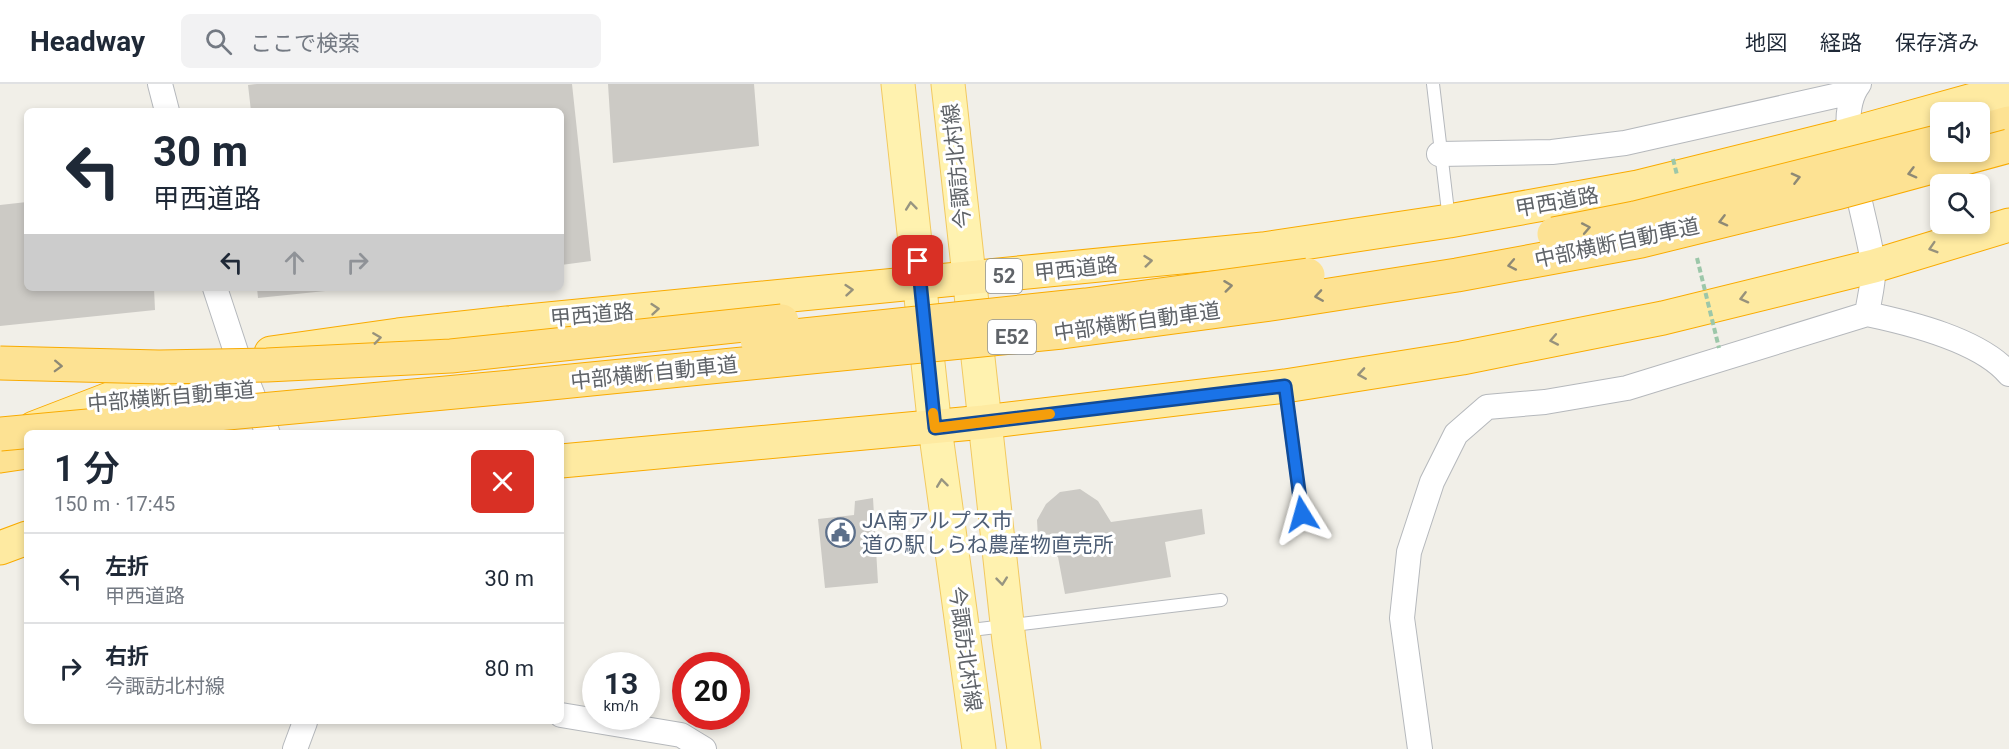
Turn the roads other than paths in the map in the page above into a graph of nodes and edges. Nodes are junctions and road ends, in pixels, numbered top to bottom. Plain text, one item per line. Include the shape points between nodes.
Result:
1 (160, 84) edge
2 (898, 84) edge
3 (948, 84) edge
4 (1432, 84) edge
5 (1856, 88) edge
6 (2009, 90) edge
7 (166, 108) edge
8 (2009, 123) edge
9 (1990, 128) edge
10 (1847, 135) junction
11 (1930, 144) edge
12 (2009, 146) edge
13 (1439, 154) junction
14 (1449, 221) junction
15 (2009, 225) edge
16 (1874, 266) junction
17 (969, 279) junction
18 (920, 284) junction
19 (216, 291) edge
20 (1086, 304) junction
21 (1867, 314) junction
22 (238, 358) junction
23 (0, 363) edge
24 (2009, 374) edge
25 (1285, 386) junction
26 (481, 389) junction
27 (0, 413) edge
28 (984, 422) junction
29 (935, 428) junction
30 (32, 430) edge
31 (43, 430) edge
32 (191, 430) edge
33 (266, 430) edge
34 (24, 432) edge
35 (24, 433) edge
36 (0, 434) edge
37 (0, 444) edge
38 (24, 452) edge
39 (0, 456) edge
40 (564, 461) edge
41 (1302, 514) dead end
42 (24, 539) edge
43 (0, 548) edge
44 (1221, 600) dead end
45 (1007, 626) junction
46 (962, 631) junction
47 (564, 716) edge
48 (304, 724) edge
49 (296, 749) edge
50 (704, 749) edge
51 (979, 749) edge
52 (1024, 749) edge
53 (1420, 749) edge

1 - 7 street
18 -> 2 main road, 今諏訪北村線
3 - 17 main road, 今諏訪北村線
4 - 13 lane
5 - 10 street
5 - 13 street via 1624,142 1552,152
6 - 10 highway, 甲西道路 / 52
8 - 9 highway
10 - 14 highway, 甲西道路 / 52 via 1638,187
10 - 16 street
20 -> 11 highway, 中部横断自動車道 / E52, bridge via 1449,255 1635,218
12 -> 26 highway, 中部横断自動車道 / E52, bridge via 1836,194 1641,241 1446,277 1062,332
13 - 14 lane
17 -> 14 highway, 甲西道路 / 52 via 1263,249
15 -> 16 highway
16 - 21 street
16 -> 25 highway via 1663,318 1462,358
17 - 18 highway, 甲西道路 / 52
17 - 28 main road, 今諏訪北村線
22 -> 18 highway, 甲西道路 / 52 via 507,323
18 - 29 main road, 今諏訪北村線
19 - 22 street
23 -> 20 highway, bridge via 159,367 429,357 883,310
20 - 27 highway, 中部横断自動車道 / E52, bridge via 516,366
21 - 24 street via 1951,337 2000,363
21 - 53 street via 1628,388 1487,407 1456,434 1432,482 1409,552 1402,618
22 - 30 highway, 甲西道路 / 52 via 180,373
22 - 33 street
25 - 28 highway
25 - 41 lane
26 - 31 highway, 中部横断自動車道 / E52, bridge
26 - 32 highway, bridge
28 - 29 highway
28 -> 45 main road, 今諏訪北村線
29 - 40 highway
46 -> 29 main road, 今諏訪北村線
34 - 36 highway, 中部横断自動車道 / E52, bridge
35 - 37 highway, 甲西道路 / 52
38 - 39 highway
42 - 43 highway
44 - 45 lane
45 - 46 lane
45 - 52 main road, 今諏訪北村線
46 - 51 main road, 今諏訪北村線
47 - 50 street via 681,735
48 - 49 street

